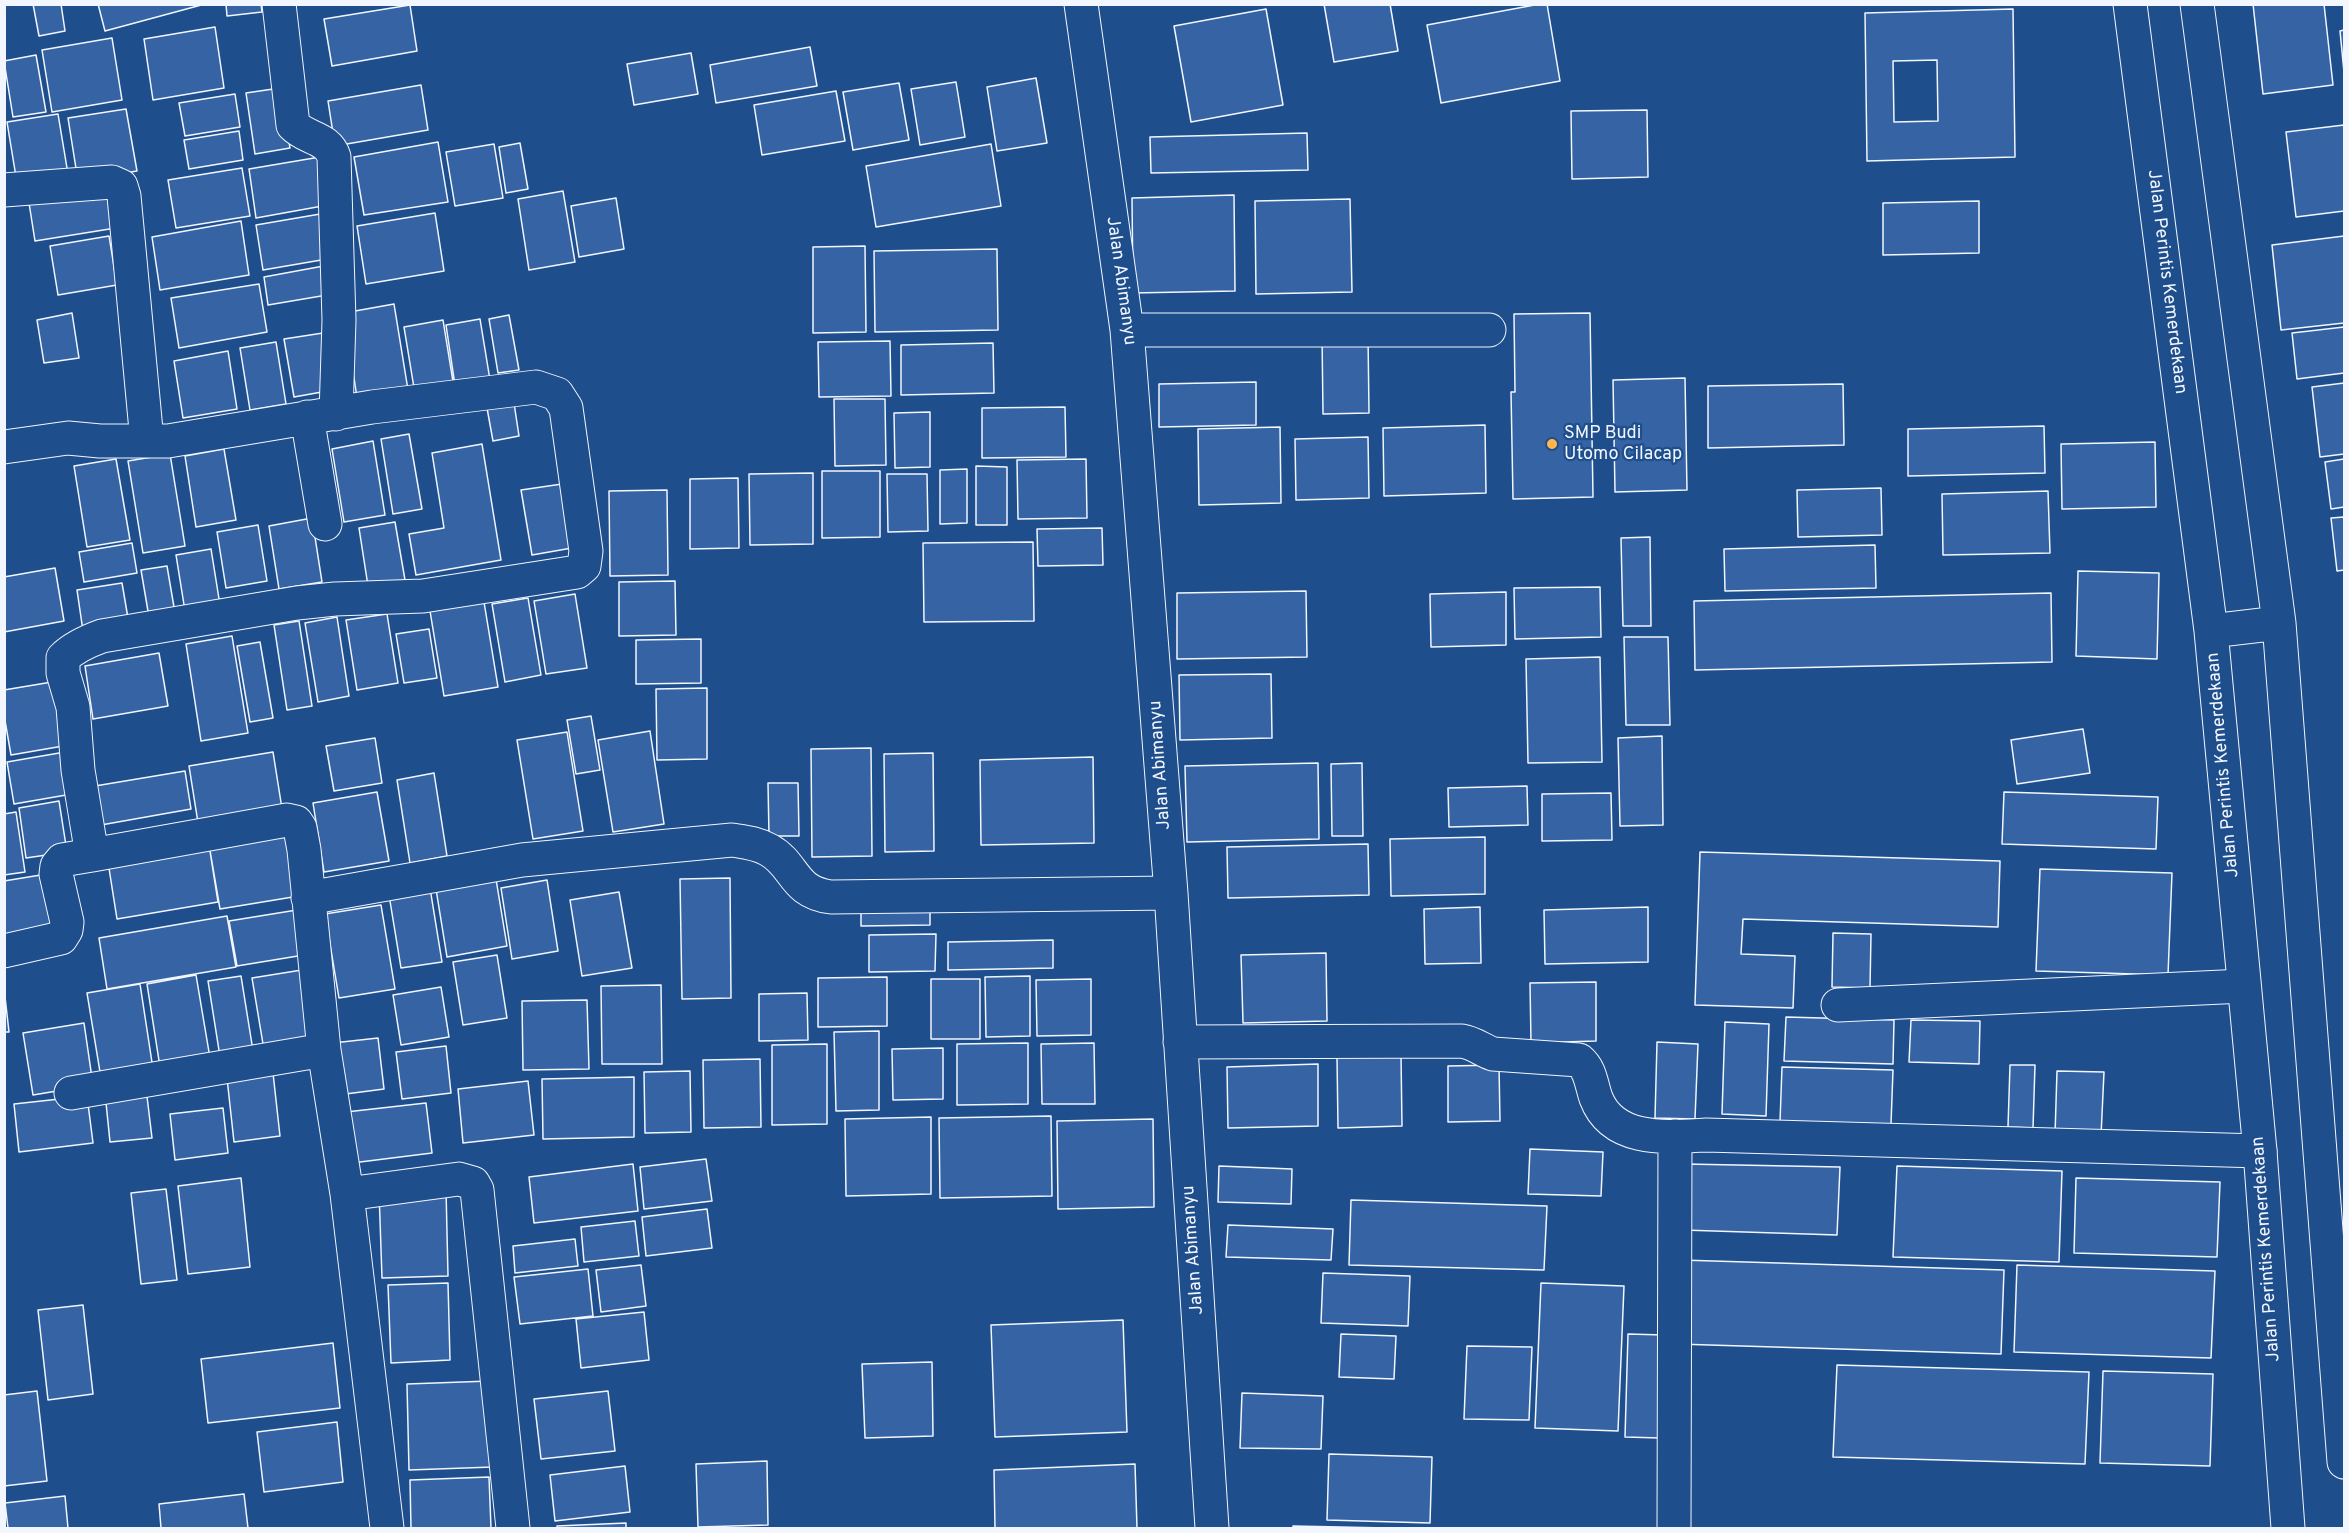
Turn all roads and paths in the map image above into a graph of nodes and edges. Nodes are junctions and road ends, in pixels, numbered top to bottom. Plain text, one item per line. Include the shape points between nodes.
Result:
1 (279, 4) edge
2 (1081, 4) edge
3 (2130, 4) edge
4 (2197, 4) edge
5 (4, 190) edge
6 (1128, 330) junction
7 (1489, 330) dead end
8 (321, 415) junction
9 (147, 441) junction
10 (4, 447) edge
11 (325, 524) dead end
12 (2279, 623) junction
13 (2211, 631) junction
14 (92, 855) junction
15 (1171, 893) junction
16 (308, 898) junction
17 (4, 951) edge
18 (2244, 986) junction
19 (1838, 1005) dead end
20 (1180, 1042) junction
21 (324, 1050) junction
22 (71, 1093) dead end
23 (1675, 1151) junction
24 (2260, 1151) junction
25 (347, 1194) junction
26 (2344, 1462) edge
27 (387, 1528) edge
28 (513, 1528) edge
29 (1212, 1528) edge
30 (1674, 1528) edge
31 (2288, 1528) edge

1 - 8 street via 293,124 304,134 324,142 334,157 339,320
2 - 6 street, Jalan Abimanyu
3 - 13 street, Jalan Perintis Kemerdekaan
4 - 12 street
5 - 9 street via 112,182 121,186
6 - 7 street
6 - 15 street, Jalan Abimanyu
8 - 9 street via 168,441
8 - 11 street
8 - 14 street via 526,388 556,394 566,408 586,550 584,566 577,572 423,596 335,599 248,610 87,641 63,658 63,673 72,707
9 - 10 street via 68,438
12 - 13 street
12 - 26 street
13 - 18 street, Jalan Perintis Kemerdekaan
14 - 16 street via 287,820 296,822 300,828
14 - 17 street via 62,860 57,866 67,922 61,938
15 - 16 street via 820,896 807,890 771,850 732,840 522,860
15 - 20 street, Jalan Abimanyu
16 - 21 street
18 - 19 street
18 - 24 street, Jalan Perintis Kemerdekaan
20 - 23 street via 1462,1041 1493,1053 1580,1060 1589,1073 1600,1108 1616,1124
20 - 29 street, Jalan Abimanyu
21 - 22 street
21 - 25 street
23 - 24 street via 1706,1135
23 - 30 street
24 - 31 street, Jalan Perintis Kemerdekaan
25 - 27 street
25 - 28 street via 459,1179 473,1183 477,1190

